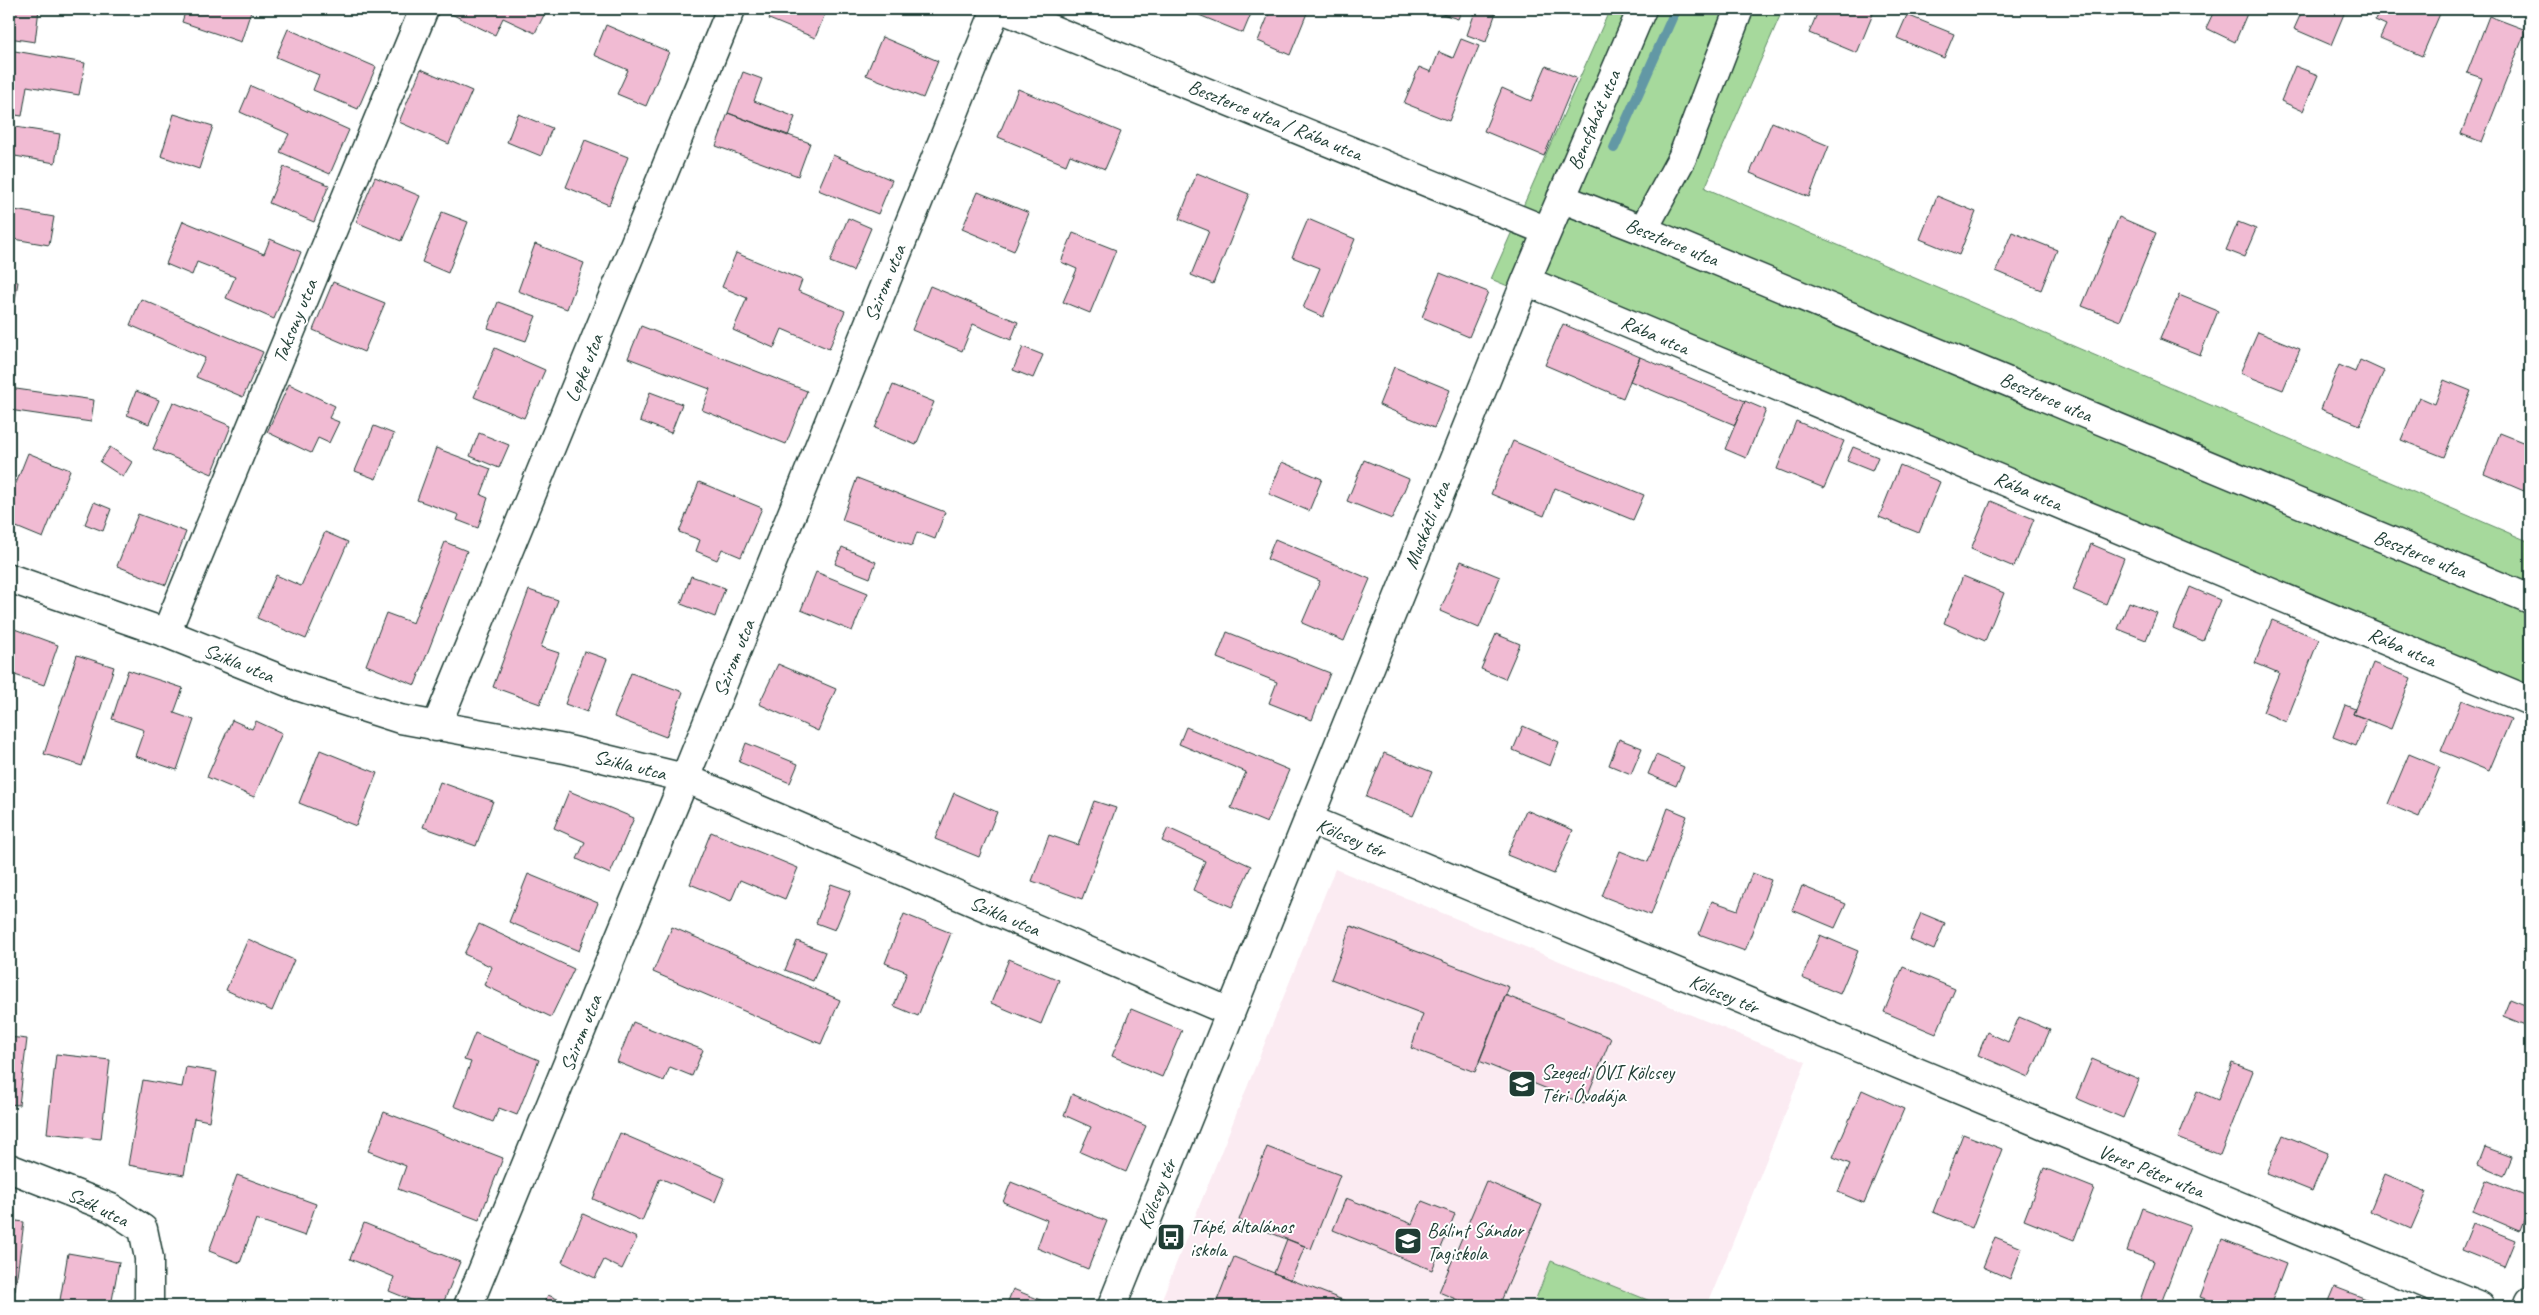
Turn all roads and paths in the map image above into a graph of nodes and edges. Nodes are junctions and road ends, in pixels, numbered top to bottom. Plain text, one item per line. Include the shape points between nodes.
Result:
1 (424, 9) edge
2 (731, 9) edge
3 (996, 9) edge
4 (1002, 9) edge
5 (1642, 9) edge
6 (1739, 9) edge
7 (1561, 198) junction
8 (1643, 230) junction
9 (1547, 231) junction
10 (1526, 281) junction
11 (9, 578) edge
12 (2530, 599) edge
13 (166, 633) junction
14 (2530, 701) edge
15 (436, 727) junction
16 (685, 778) junction
17 (1308, 820) junction
18 (1230, 1012) junction
19 (1823, 1035) joint
20 (9, 1168) edge
21 (2530, 1301) edge
22 (149, 1306) edge
23 (468, 1306) edge
24 (1112, 1306) edge
25 (2480, 1306) edge
26 (2528, 1306) edge

1 - 13 street, Taksony utca
2 - 15 street, Lepke utca
3 - 16 street, Szirom utca
4 - 9 street, Beszterce utca / Rába utca
5 - 7 street, Bencfahát utca
6 - 8 street via 1682,158
7 - 8 street, Beszterce utca
7 - 9 street, Bencfahát utca
8 - 12 street, Beszterce utca
9 - 10 street, Muskátli utca
10 - 14 street, Rába utca
10 - 17 street, Muskátli utca
11 - 13 street, Szikla utca
13 - 15 street, Szikla utca via 300,687
15 - 16 street, Szikla utca via 565,750
16 - 18 street, Szikla utca
16 - 23 street, Szirom utca
17 - 18 street, Kölcsey tér
17 - 19 street, Kölcsey tér
18 - 24 street, Kölcsey tér
19 - 25 street, Veres Péter utca
20 - 22 street, Szék utca via 111,1208 142,1229 149,1258
21 - 26 street

